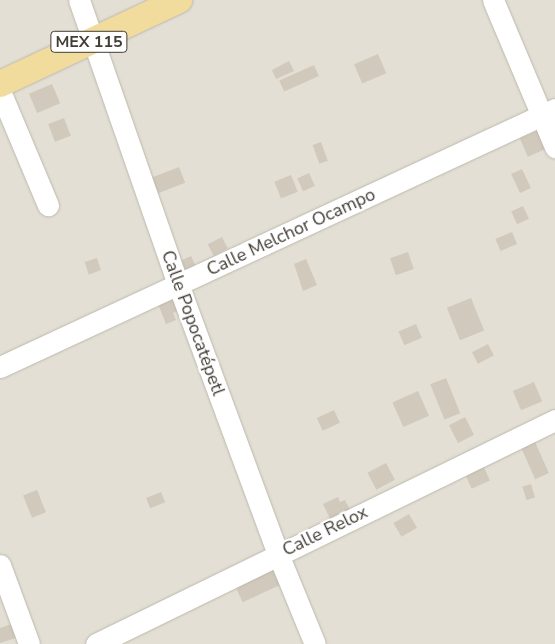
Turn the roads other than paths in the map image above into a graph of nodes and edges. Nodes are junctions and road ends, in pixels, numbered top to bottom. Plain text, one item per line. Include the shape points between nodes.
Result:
1 (79, 0) edge
2 (179, 0) edge
3 (493, 0) edge
4 (93, 40) junction
5 (0, 84) edge
6 (0, 91) edge
7 (548, 112) edge
8 (555, 147) edge
9 (48, 206) dead end
10 (178, 284) junction
11 (0, 367) edge
12 (555, 420) edge
13 (278, 554) junction
14 (0, 565) edge
15 (28, 644) edge
16 (96, 644) edge
17 (315, 644) edge

1 - 4 street, Calle Popocatépetl
2 - 4 main road, MEX 115
3 - 7 street
4 - 5 main road, MEX 115
4 - 10 street, Calle Popocatépetl
6 - 9 street
7 - 8 street
7 - 10 street, Calle Melchor Ocampo
10 - 11 street, Calle Melchor Ocampo
10 - 13 street, Calle Popocatépetl
12 - 13 street, Calle Relox
13 - 16 street, Calle Relox
13 - 17 street, Calle Popocatépetl
14 - 15 street

